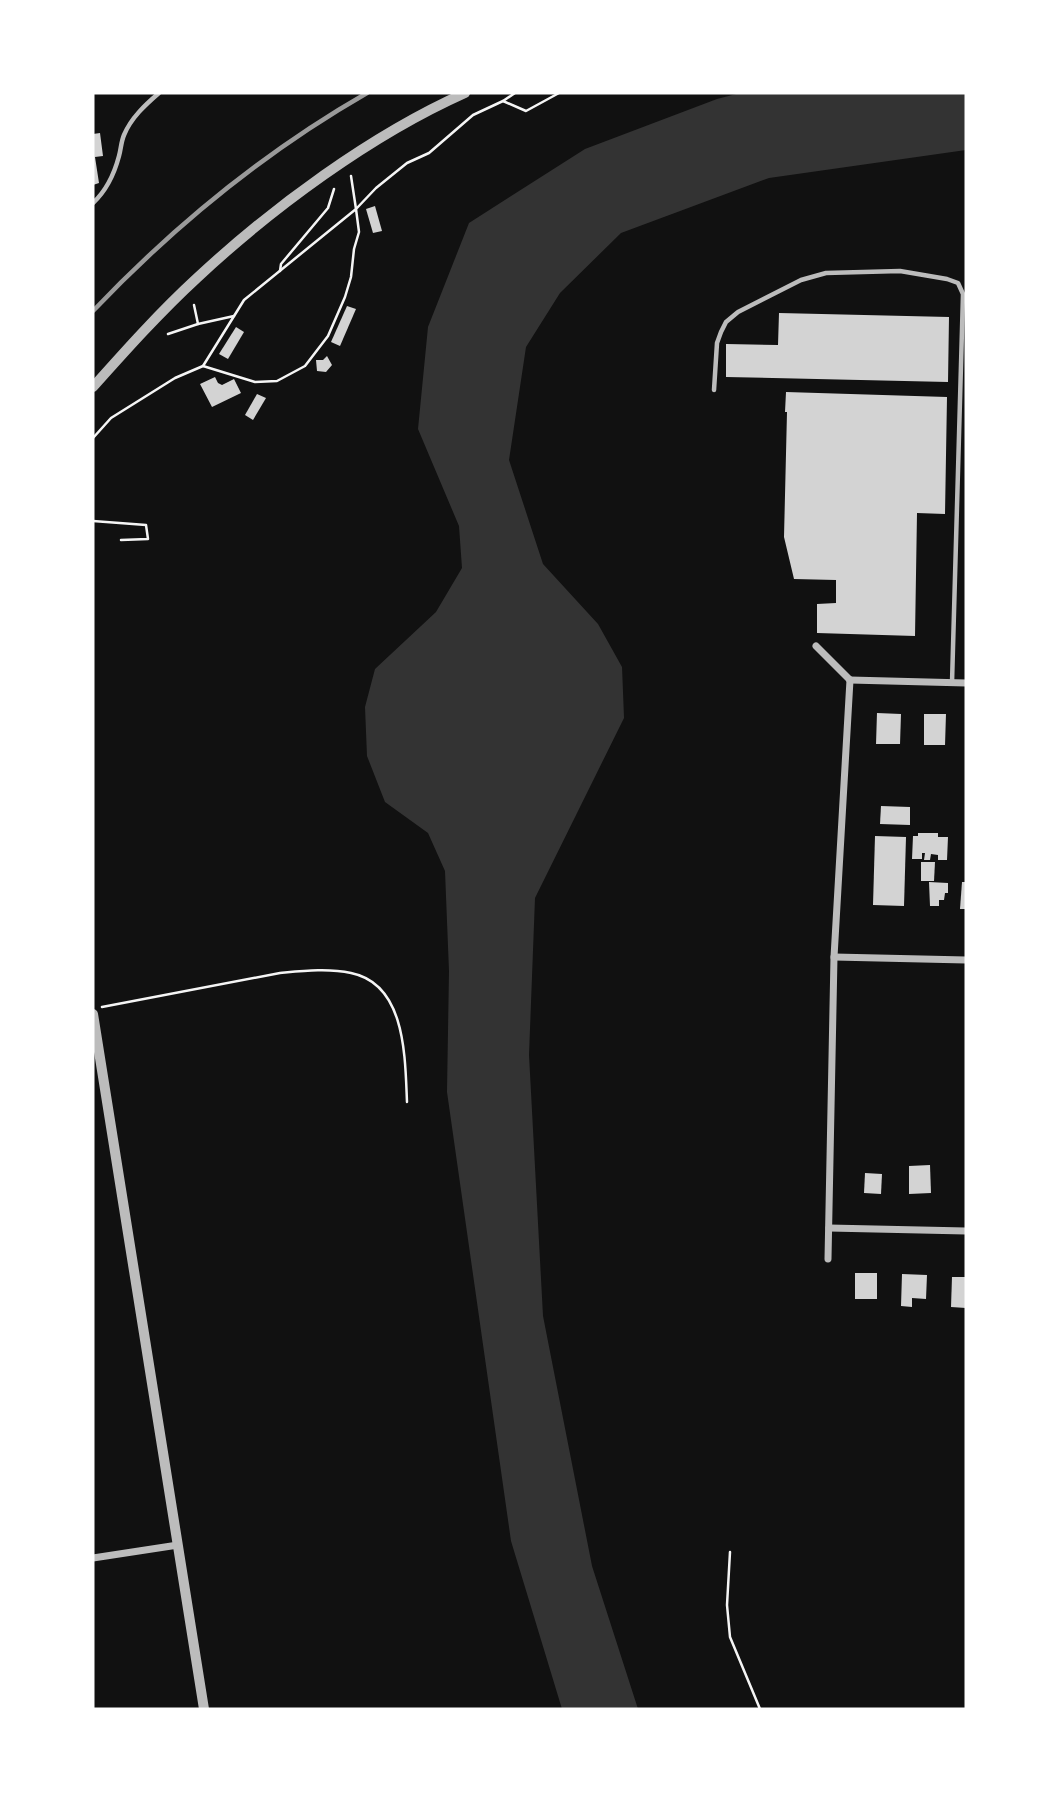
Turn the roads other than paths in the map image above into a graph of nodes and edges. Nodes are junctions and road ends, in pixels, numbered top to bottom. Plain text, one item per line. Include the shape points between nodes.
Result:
1 (159, 93) edge
2 (465, 93) edge
3 (93, 204) edge
4 (93, 387) edge
5 (714, 390) dead end
6 (816, 646) dead end
7 (850, 680) junction
8 (952, 683) junction
9 (966, 683) edge
10 (834, 957) junction
11 (966, 960) edge
12 (93, 1011) edge
13 (829, 1227) junction
14 (966, 1231) edge
15 (828, 1259) dead end
16 (178, 1545) junction
17 (93, 1558) edge
18 (204, 1709) edge

1 - 3 lane via 131,123 110,183
2 - 4 street via 373,142 251,230 196,279
5 - 8 lane via 717,343 726,322 802,280 826,273 900,271 958,283 963,294
6 - 7 street
7 - 8 street
7 - 10 street
8 - 9 street
10 - 11 street
10 - 13 street
12 - 16 street
13 - 14 street
13 - 15 street
16 - 17 street
16 - 18 street

